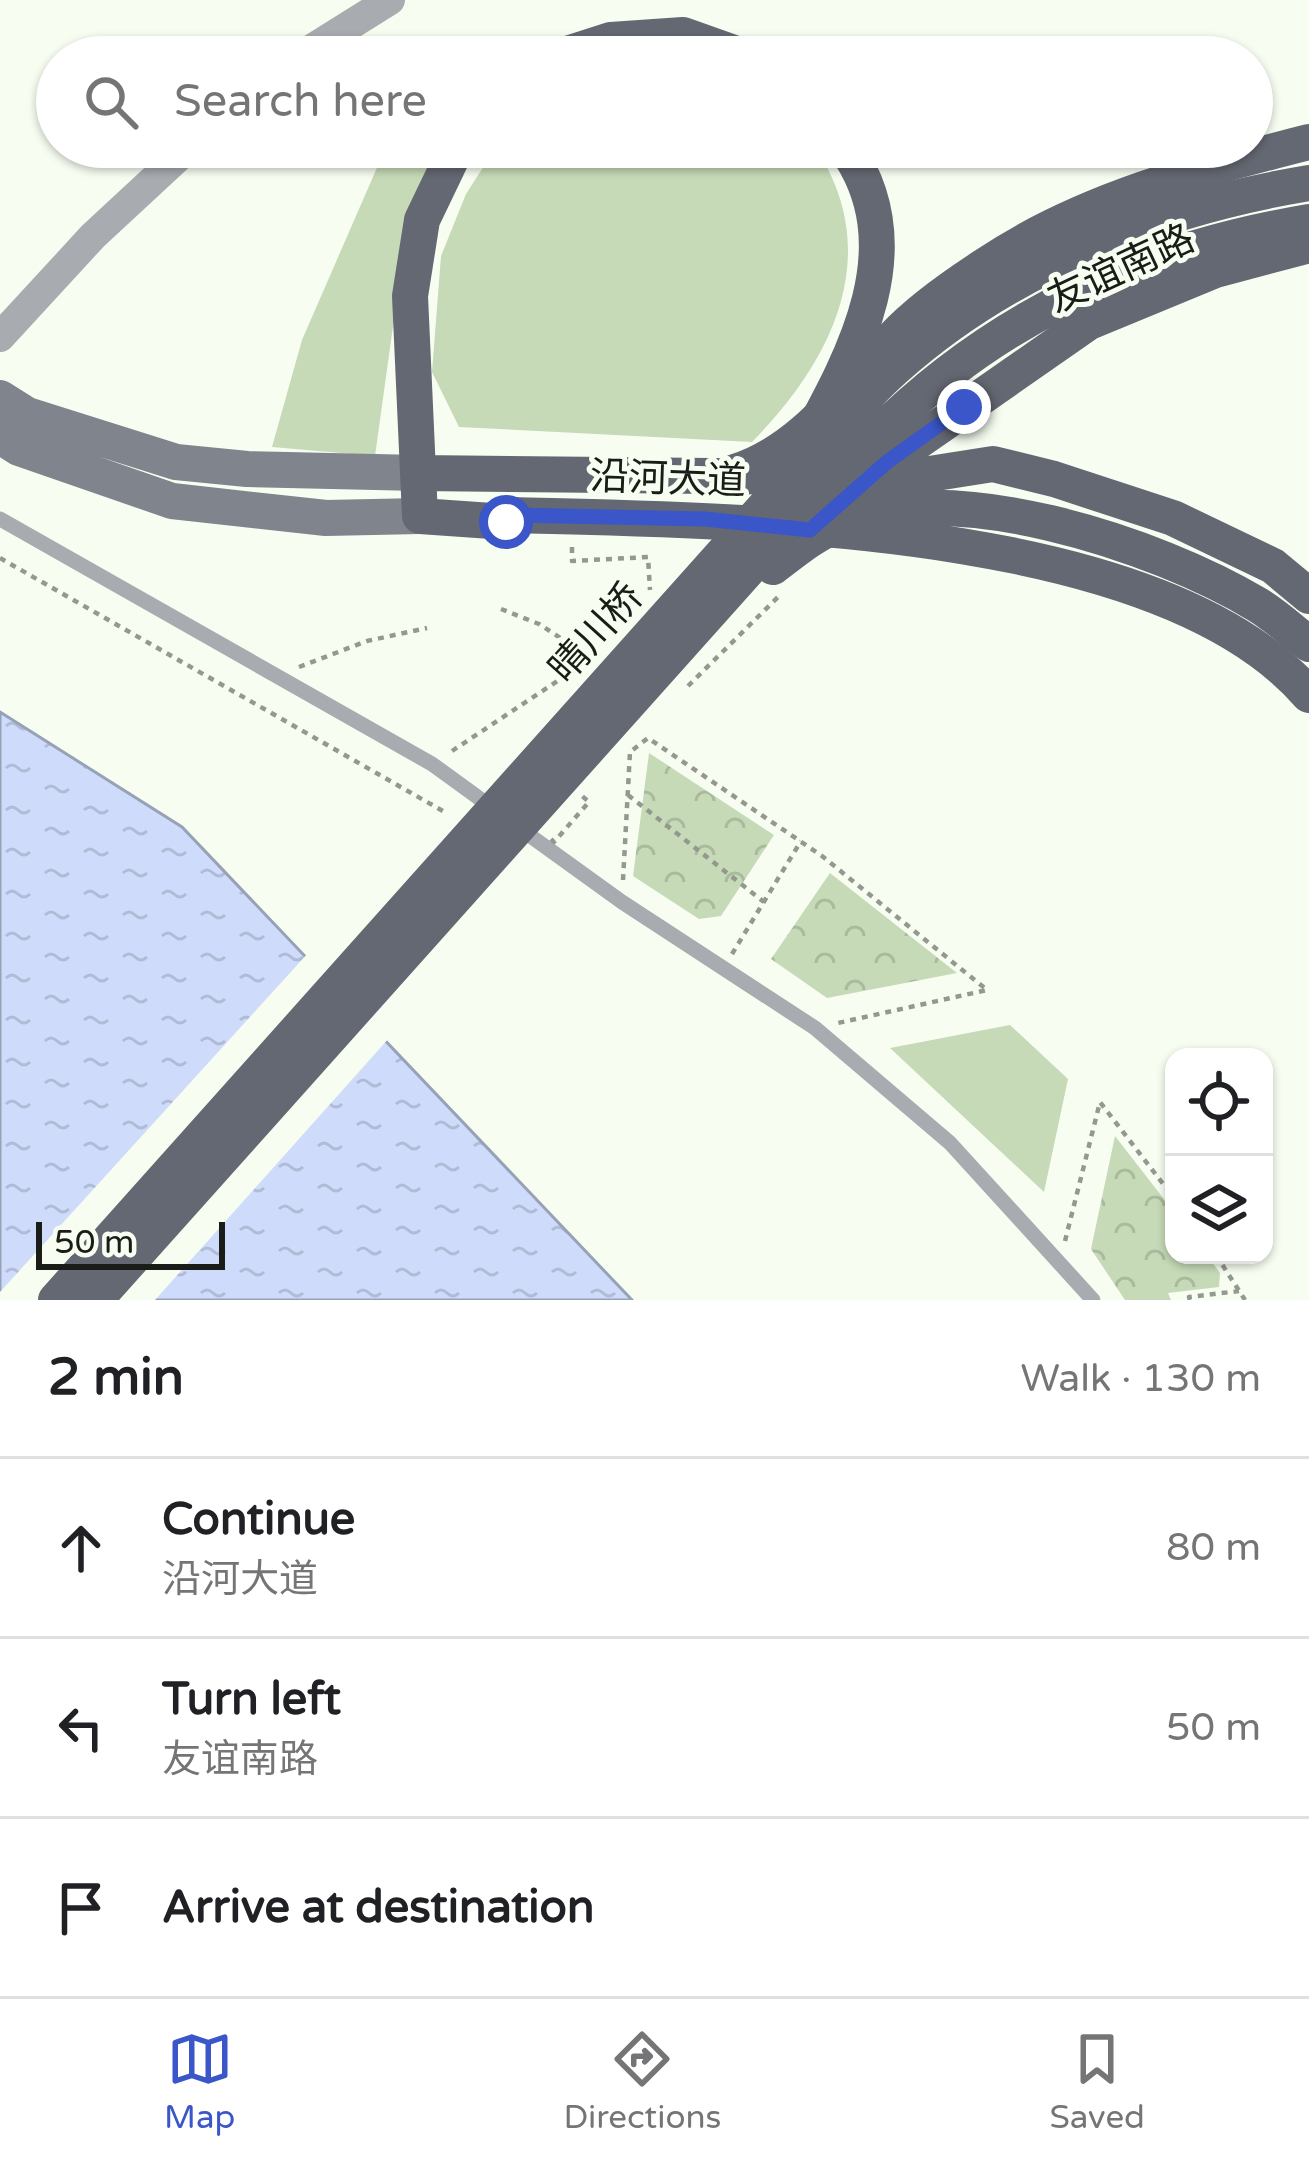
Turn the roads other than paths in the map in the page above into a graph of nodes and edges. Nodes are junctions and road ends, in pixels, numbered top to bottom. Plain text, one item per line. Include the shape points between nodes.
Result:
1 (390, 0) edge
2 (333, 36) edge
3 (1309, 142) edge
4 (1273, 151) edge
5 (166, 168) edge
6 (447, 168) edge
7 (859, 168) edge
8 (1207, 168) edge
9 (1309, 184) edge
10 (1309, 222) edge
11 (1309, 245) edge
12 (0, 338) edge
13 (0, 398) edge
14 (964, 407) junction
15 (0, 436) edge
16 (993, 464) junction
17 (419, 472) junction
18 (720, 476) junction
19 (871, 477) junction
20 (780, 490) junction
21 (420, 516) junction
22 (0, 519) edge
23 (810, 530) junction
24 (1309, 596) edge
25 (1309, 644) edge
26 (671, 656) junction
27 (1309, 695) edge
28 (56, 1300) edge
29 (95, 1300) edge
30 (1093, 1300) edge

1 - 2 street
3 - 4 main road, 友谊南路
5 - 12 street
6 - 17 main road via 422,220 410,296
7 - 20 main road, bridge via 878,232 873,296 851,361
8 - 18 main road, 友谊南路 via 1078,215 988,263 896,334 838,403 754,466
9 - 20 main road, 晴川桥, bridge via 1118,233 993,296 895,369
10 - 26 main road, 晴川桥, bridge via 1173,254 1094,284 965,361 861,450
11 - 14 main road, 友谊南路 via 1215,270 1089,322
13 - 17 main road, 沿河大道 via 28,415 176,462
14 - 16 main road via 960,440
14 - 19 main road, 友谊南路
15 - 21 main road, 沿河大道 via 172,501 326,518
16 - 19 main road, 沿河大道
16 - 24 main road, 沿河大道 via 1173,518 1273,566
17 - 18 main road, 沿河大道
17 - 21 main road
18 - 19 main road, 沿河大道
19 - 23 main road, 友谊南路
20 - 28 main road, 晴川桥, bridge
21 - 23 main road, 沿河大道 via 705,519
22 - 30 lane via 432,764 815,1028 950,1142
23 - 27 main road, 沿河大道 via 1057,564 1173,600 1283,665
25 - 26 main road, bridge via 1259,606 1119,543 1000,513 947,509 836,525 773,567
26 - 29 main road, 晴川桥, bridge

